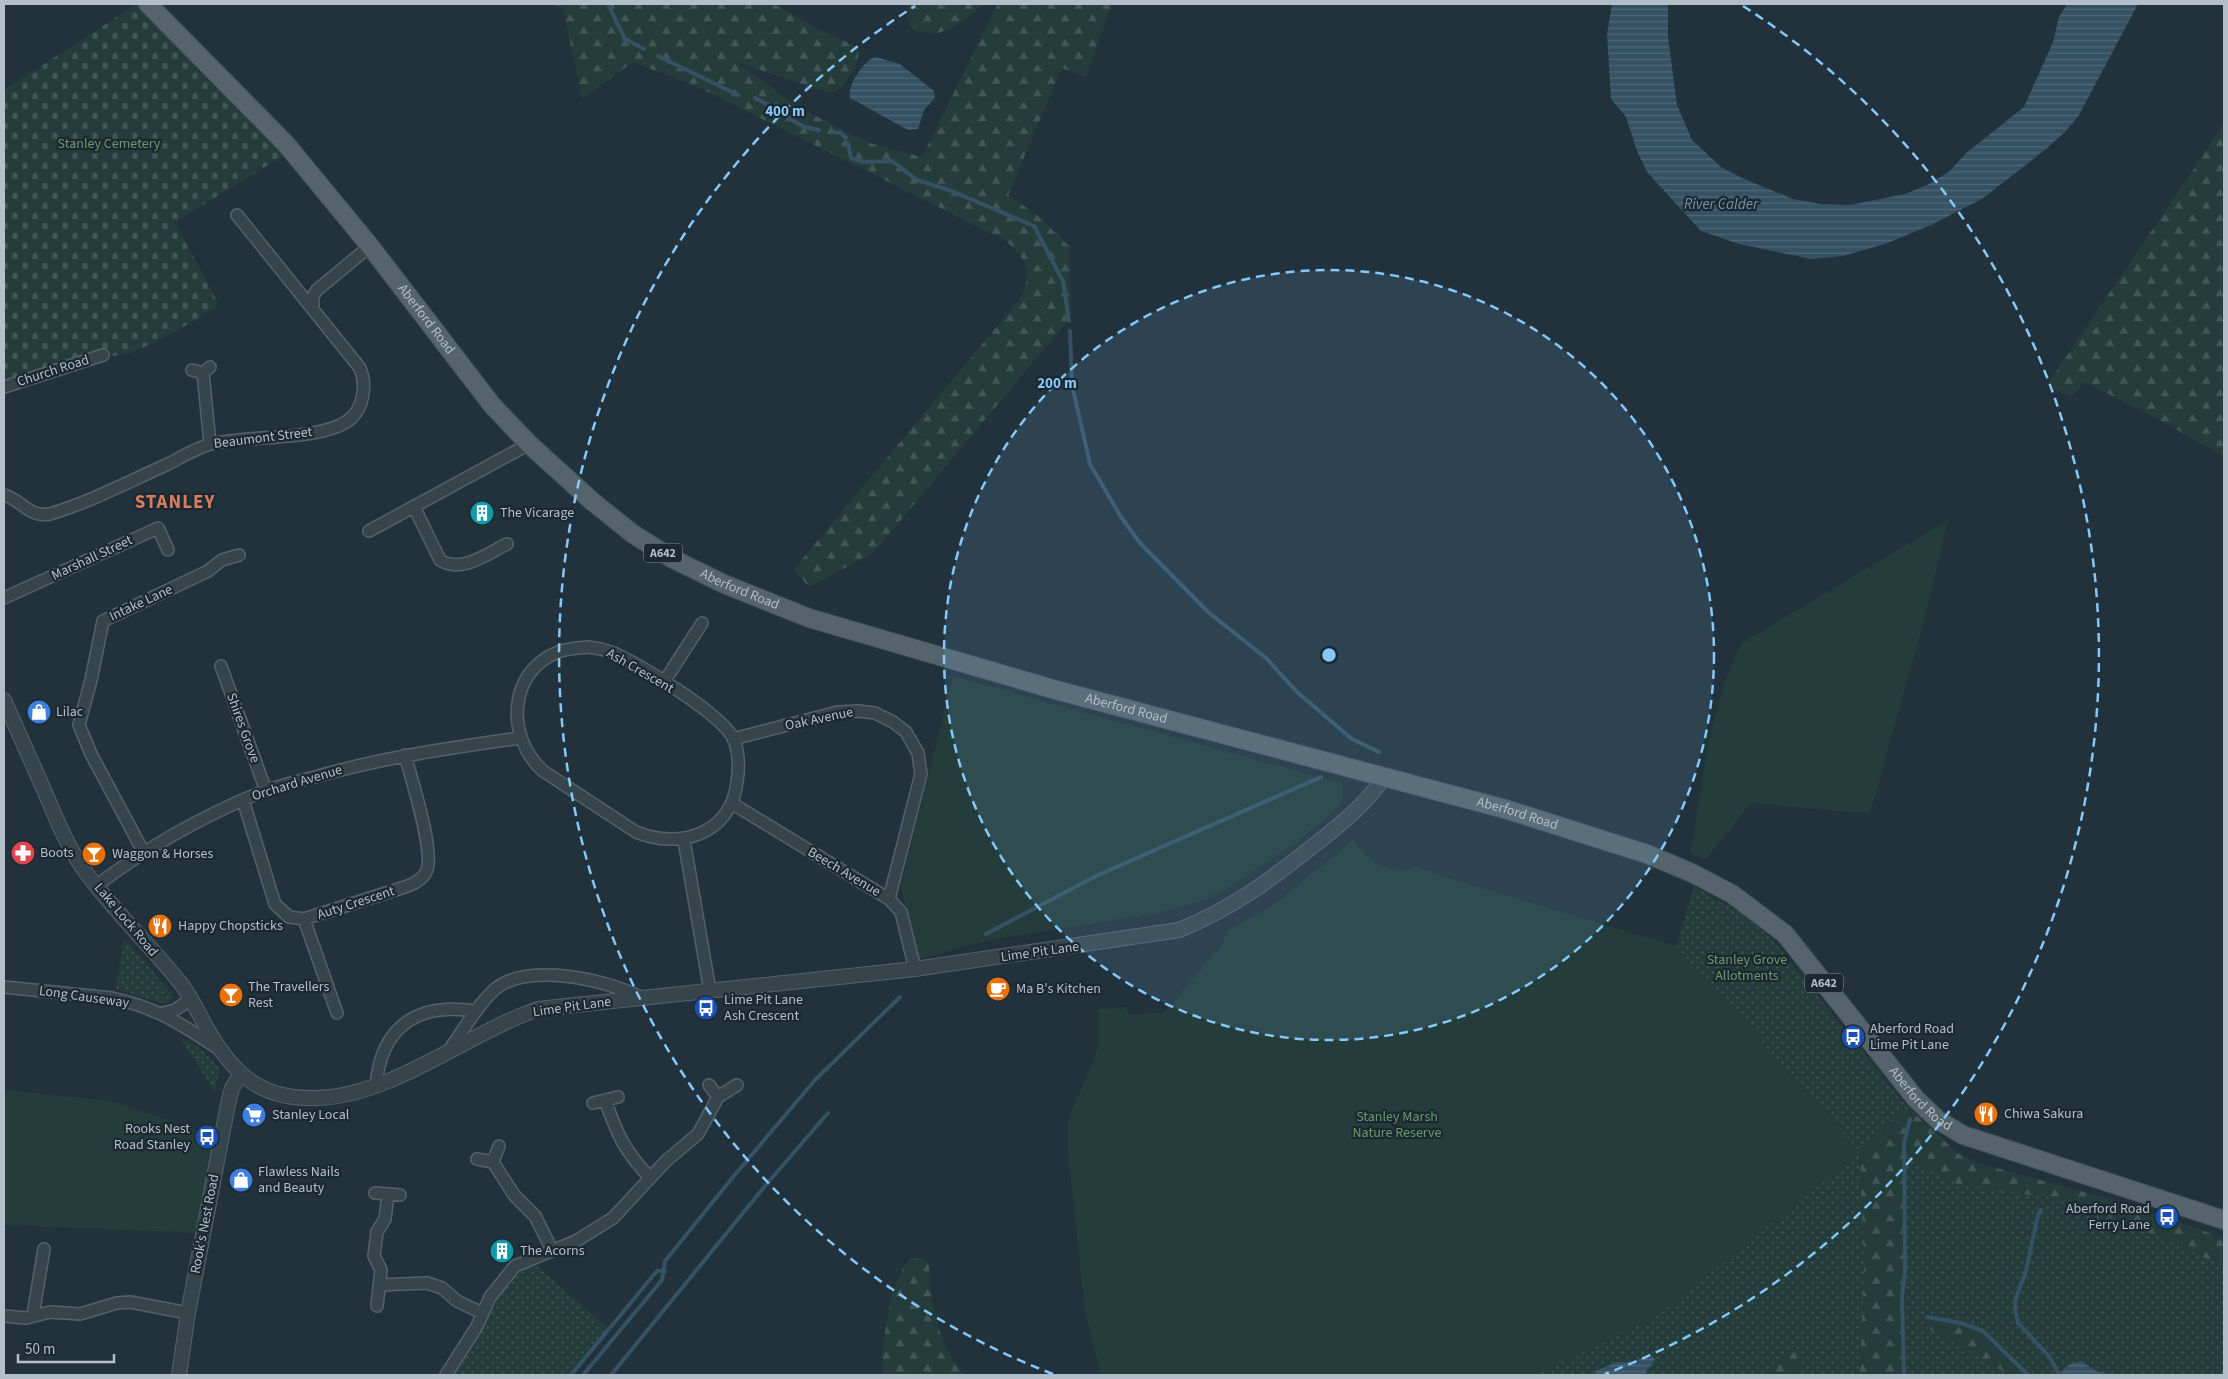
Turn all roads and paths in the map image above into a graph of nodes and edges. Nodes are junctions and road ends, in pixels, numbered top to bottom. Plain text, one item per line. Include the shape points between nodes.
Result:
1 (148, 4) edge
2 (237, 215) dead end
3 (370, 246) junction
4 (313, 309) junction
5 (103, 355) dead end
6 (201, 370) dead end
7 (4, 387) edge
8 (210, 444) junction
9 (529, 444) junction
10 (4, 495) edge
11 (414, 507) junction
12 (369, 531) dead end
13 (508, 544) dead end
14 (168, 550) dead end
15 (239, 555) dead end
16 (4, 598) edge
17 (702, 623) dead end
18 (221, 666) dead end
19 (664, 682) junction
20 (4, 700) edge
21 (520, 738) junction
22 (733, 739) junction
23 (405, 755) junction
24 (1385, 776) junction
25 (266, 791) junction
26 (243, 800) junction
27 (733, 804) junction
28 (684, 840) junction
29 (143, 851) junction
30 (96, 886) junction
31 (889, 899) junction
32 (304, 919) junction
33 (915, 969) junction
34 (4, 987) edge
35 (710, 991) junction
36 (641, 998) junction
37 (190, 999) junction
38 (475, 1011) junction
39 (163, 1013) junction
40 (336, 1014) dead end
41 (450, 1049) junction
42 (220, 1050) junction
43 (240, 1075) junction
44 (710, 1085) dead end
45 (737, 1085) dead end
46 (376, 1086) junction
47 (618, 1097) dead end
48 (718, 1097) junction
49 (605, 1100) junction
50 (593, 1103) dead end
51 (499, 1146) dead end
52 (477, 1159) dead end
53 (493, 1162) junction
54 (650, 1178) junction
55 (375, 1193) dead end
56 (388, 1194) junction
57 (400, 1195) dead end
58 (2224, 1220) edge
59 (44, 1249) dead end
60 (552, 1250) junction
61 (379, 1285) junction
62 (377, 1306) dead end
63 (188, 1313) junction
64 (482, 1313) junction
65 (33, 1315) junction
66 (4, 1316) edge
67 (179, 1375) edge
68 (446, 1375) edge

1 - 3 main road, Aberford Road / A642 via 286,144
2 - 4 street, Beaumont Street
3 - 4 street via 317,290
3 - 9 main road, Aberford Road / A642 via 492,406
4 - 8 street, Beaumont Street via 360,368 364,392 354,413 347,422 330,429
5 - 7 street, Church Road
6 - 8 street
8 - 10 street, Beaumont Street via 50,514 34,514
9 - 11 street
9 - 24 main road, Aberford Road / A642 via 633,534 673,559 766,602 809,618 1056,690
11 - 12 street
11 - 13 street via 440,560 447,564 462,566
14 - 16 street, Marshall Street via 158,528
15 - 29 street, Intake Lane via 222,560 208,571 103,621 92,680 79,725
17 - 19 street
18 - 25 street, Shires Grove
19 - 21 street, Ash Crescent via 601,648 559,651 535,667 524,682 516,709
19 - 22 street, Ash Crescent via 708,713
20 - 30 street, Lake Lock Road via 62,834
21 - 23 street, Orchard Avenue
21 - 28 street, Ash Crescent via 532,761 543,771 636,832 656,838
22 - 27 street via 739,769
22 - 31 street, Oak Avenue via 838,712 858,710 875,713 906,732 918,752 921,774
23 - 25 street, Orchard Avenue via 344,768
23 - 32 street, Auty Crescent via 429,851 426,873 408,886
24 - 33 street, Lime Pit Lane via 1364,805 1348,819 1264,885 1212,917 1179,930 1143,937
24 - 58 main road, Aberford Road / A642 via 1647,854 1732,894 1785,934 1916,1099 1938,1120 1963,1135
25 - 26 street, Orchard Avenue
26 - 29 street, Orchard Avenue via 174,832
26 - 32 street, Auty Crescent via 275,904 288,917
27 - 28 street, Ash Crescent via 713,826
27 - 31 street, Beech Avenue
28 - 35 street
29 - 30 street, Orchard Avenue
30 - 37 street, Lake Lock Road via 182,985
31 - 33 street, Beech Avenue via 901,912
32 - 40 street
33 - 35 street, Lime Pit Lane
34 - 39 street, Long Causeway via 112,998
35 - 36 street, Lime Pit Lane
36 - 38 street, Lime Pit Lane via 622,988 603,984 549,975 528,975 510,979
36 - 41 street, Lime Pit Lane via 538,1009 507,1020
37 - 39 street via 182,1006
37 - 42 street, Lake Lock Road
38 - 41 street, Lime Pit Lane
38 - 46 street via 438,1009 405,1024 390,1036 383,1049
39 - 42 street, Long Causeway
41 - 46 street, Lime Pit Lane
42 - 43 street, Lake Lock Road
43 - 46 street, Lime Pit Lane via 262,1089 317,1098 350,1094
43 - 63 street, Rook's Nest Road via 228,1104
44 - 48 street
45 - 48 street
47 - 49 street
48 - 54 street via 698,1134
49 - 50 street
49 - 54 street via 615,1130 628,1153
51 - 53 street
52 - 53 street
53 - 60 street via 514,1195 536,1216
54 - 60 street via 613,1218 593,1232
55 - 56 street
56 - 57 street
56 - 61 street via 374,1256 380,1270
59 - 65 street
60 - 64 street via 515,1266 490,1297
61 - 62 street
61 - 64 street via 427,1284 442,1288 457,1301
63 - 65 street via 130,1302 80,1314 50,1312
63 - 67 street, Rook's Nest Road
64 - 68 street
65 - 66 street

